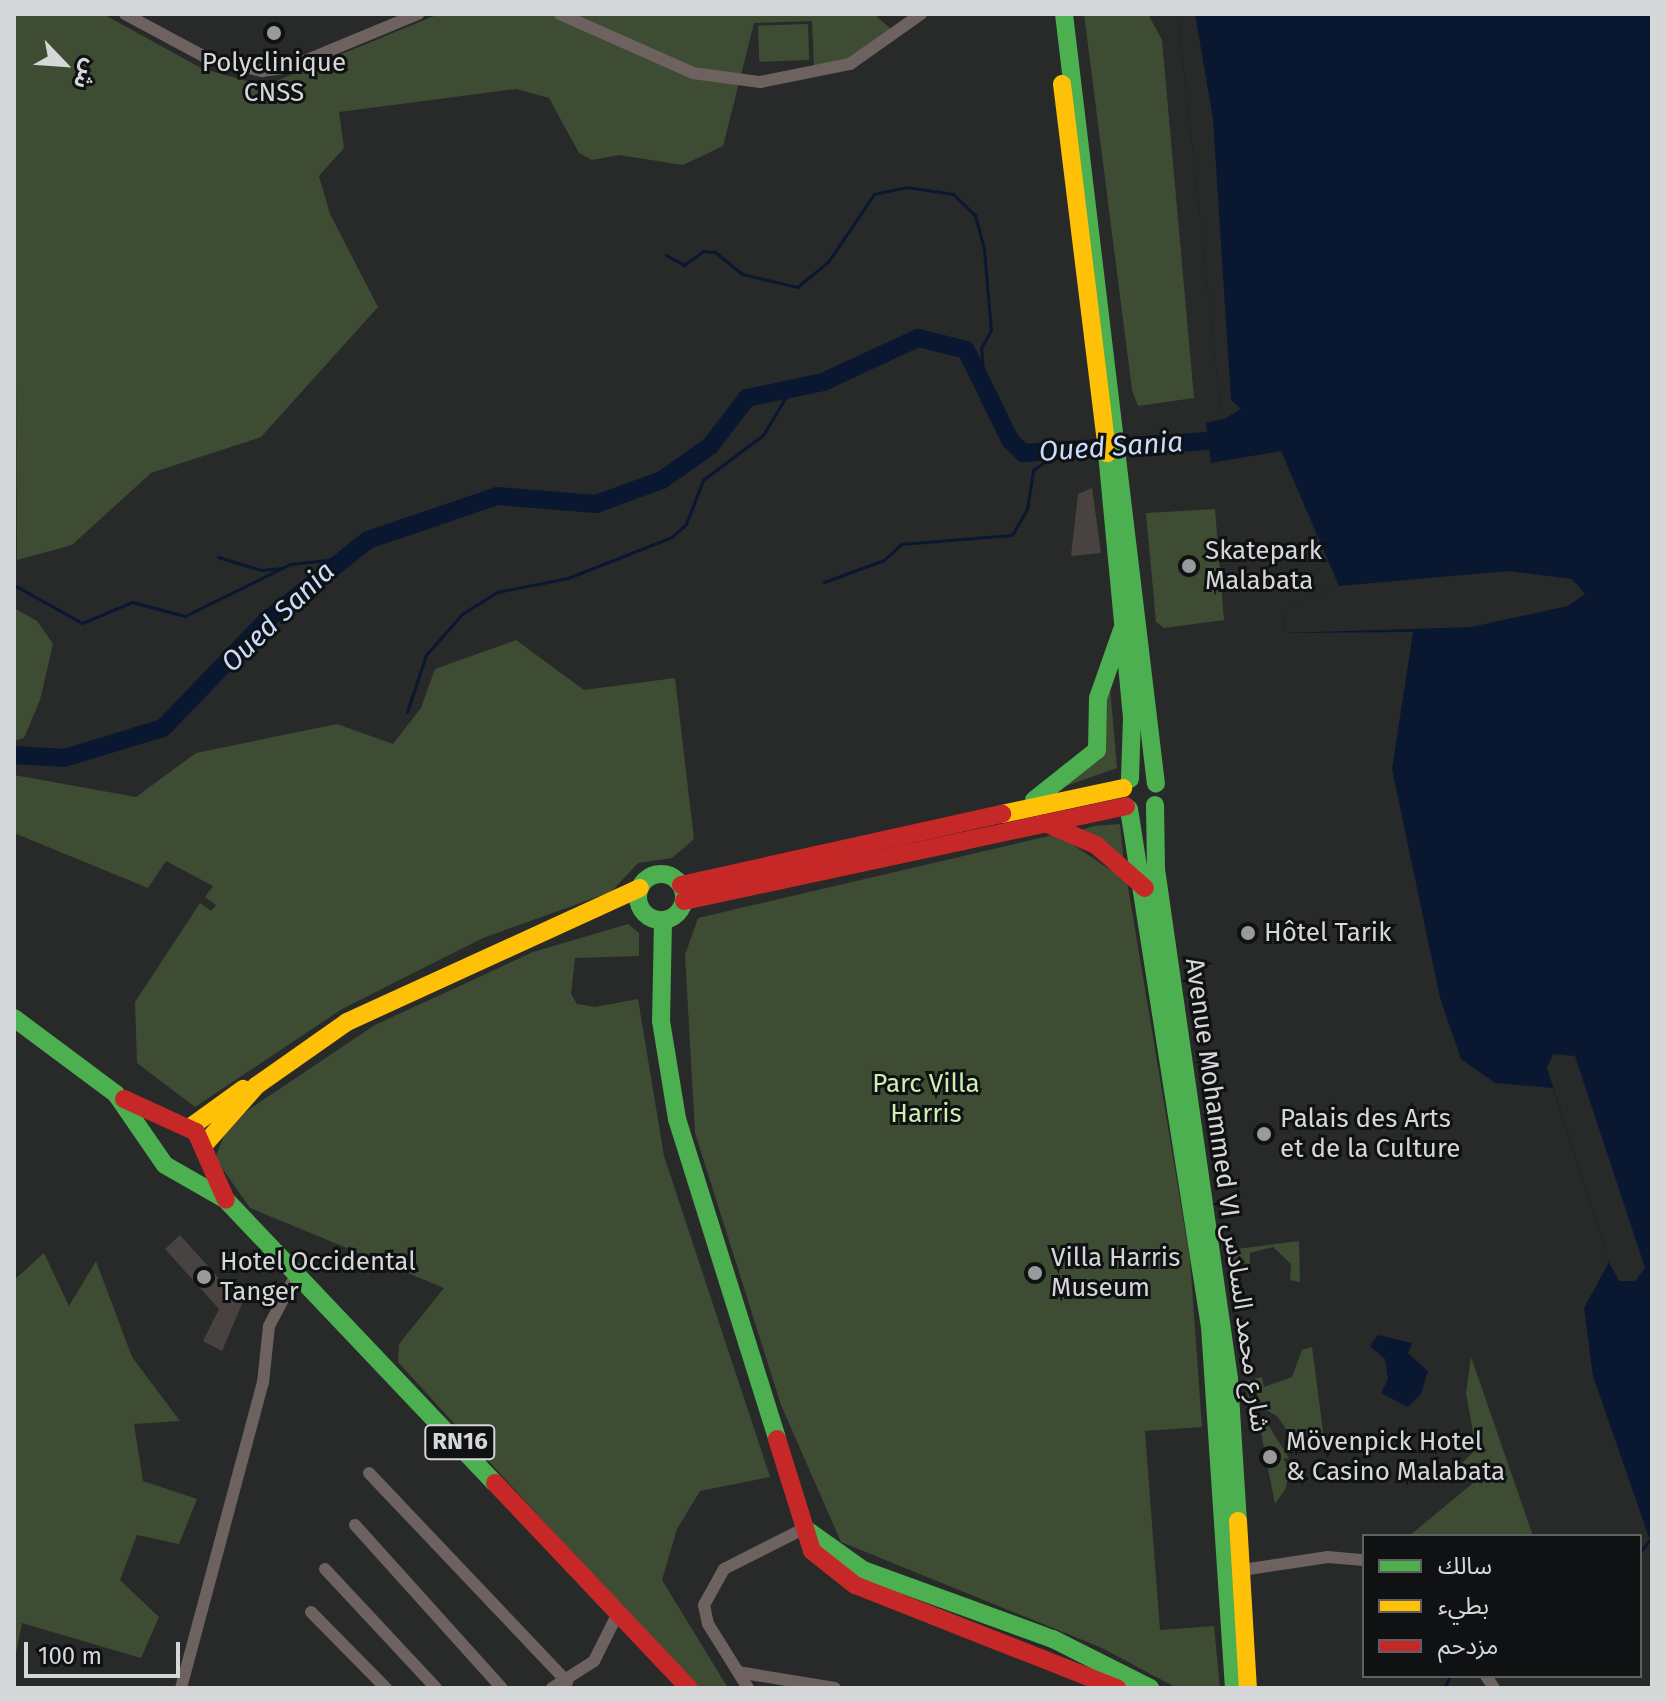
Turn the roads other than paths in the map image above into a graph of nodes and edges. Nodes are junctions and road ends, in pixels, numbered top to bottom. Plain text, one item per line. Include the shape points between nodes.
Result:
1 (125, 14) edge
2 (418, 14) edge
3 (560, 14) edge
4 (921, 14) edge
5 (1053, 14) edge
6 (1064, 14) edge
7 (1111, 428) junction
8 (1116, 474) junction
9 (1124, 619) junction
10 (1156, 784) junction
11 (1127, 795) junction
12 (1155, 805) junction
13 (1025, 806) junction
14 (1045, 823) junction
15 (640, 888) junction
16 (1145, 888) junction
17 (682, 893) junction
18 (644, 913) junction
19 (588, 916) junction
20 (663, 920) junction
21 (14, 1018) edge
22 (267, 1077) junction
23 (120, 1098) junction
24 (185, 1127) junction
25 (203, 1149) junction
26 (159, 1156) junction
27 (180, 1171) junction
28 (226, 1200) junction
29 (297, 1273) junction
30 (369, 1473) dead end
31 (355, 1525) dead end
32 (805, 1528) junction
33 (1362, 1560) edge
34 (325, 1569) dead end
35 (1242, 1570) junction
36 (619, 1611) junction
37 (311, 1612) dead end
38 (738, 1672) junction
39 (567, 1682) junction
40 (181, 1688) edge
41 (386, 1688) edge
42 (436, 1688) edge
43 (502, 1688) edge
44 (552, 1688) edge
45 (689, 1688) edge
46 (748, 1688) edge
47 (835, 1688) edge
48 (1117, 1688) edge
49 (1150, 1688) edge
50 (1234, 1688) edge
51 (1248, 1688) edge

1 - 2 street via 207,58 251,71 290,67
3 - 4 street via 693,73 760,82 850,64
5 - 7 main road, Avenue Mohammed VI شارع محمد السادس
6 - 7 main road, Avenue Mohammed VI شارع محمد السادس
7 - 8 main road, Avenue Mohammed VI شارع محمد السادس
8 - 9 main road, Avenue Mohammed VI شارع محمد السادس
8 - 10 main road, Avenue Mohammed VI شارع محمد السادس
9 - 11 main road, Avenue Mohammed VI شارع محمد السادس
9 - 13 main road via 1098,698 1097,750
10 - 11 main road
10 - 12 main road, Avenue Mohammed VI شارع محمد السادس
11 - 12 main road
11 - 13 main road
11 - 14 main road
11 - 16 main road, Avenue Mohammed VI شارع محمد السادس
12 - 35 main road, Avenue Mohammed VI شارع محمد السادس via 1156,869 1229,1379
13 - 17 main road
14 - 16 main road via 1096,845
14 - 17 main road
15 - 17 main road via 662,874
15 - 18 main road
15 - 19 main road
16 - 50 main road, Avenue Mohammed VI شارع محمد السادس via 1210,1327
17 - 20 main road
18 - 19 main road
18 - 20 main road
19 - 22 main road via 393,996
20 - 32 main road via 661,1021 677,1119
21 - 23 main road
22 - 24 main road
22 - 25 main road
23 - 24 main road
23 - 26 main road
24 - 25 main road
24 - 26 main road via 161,1138
25 - 27 main road via 195,1166
25 - 28 main road, RN16
26 - 27 main road
27 - 28 main road, RN16
28 - 29 main road, RN16
29 - 36 main road, RN16
29 - 40 street via 269,1326 256,1411
30 - 39 street
31 - 43 street
32 - 38 street via 724,1569 709,1591 708,1624
32 - 48 main road via 821,1564 846,1581
32 - 49 main road via 863,1570 1053,1639
33 - 35 street via 1328,1557
34 - 42 street
35 - 51 main road, Avenue Mohammed VI شارع محمد السادس
36 - 39 street via 594,1661
36 - 45 main road, RN16
37 - 41 street
38 - 46 street
38 - 47 street
39 - 44 street

